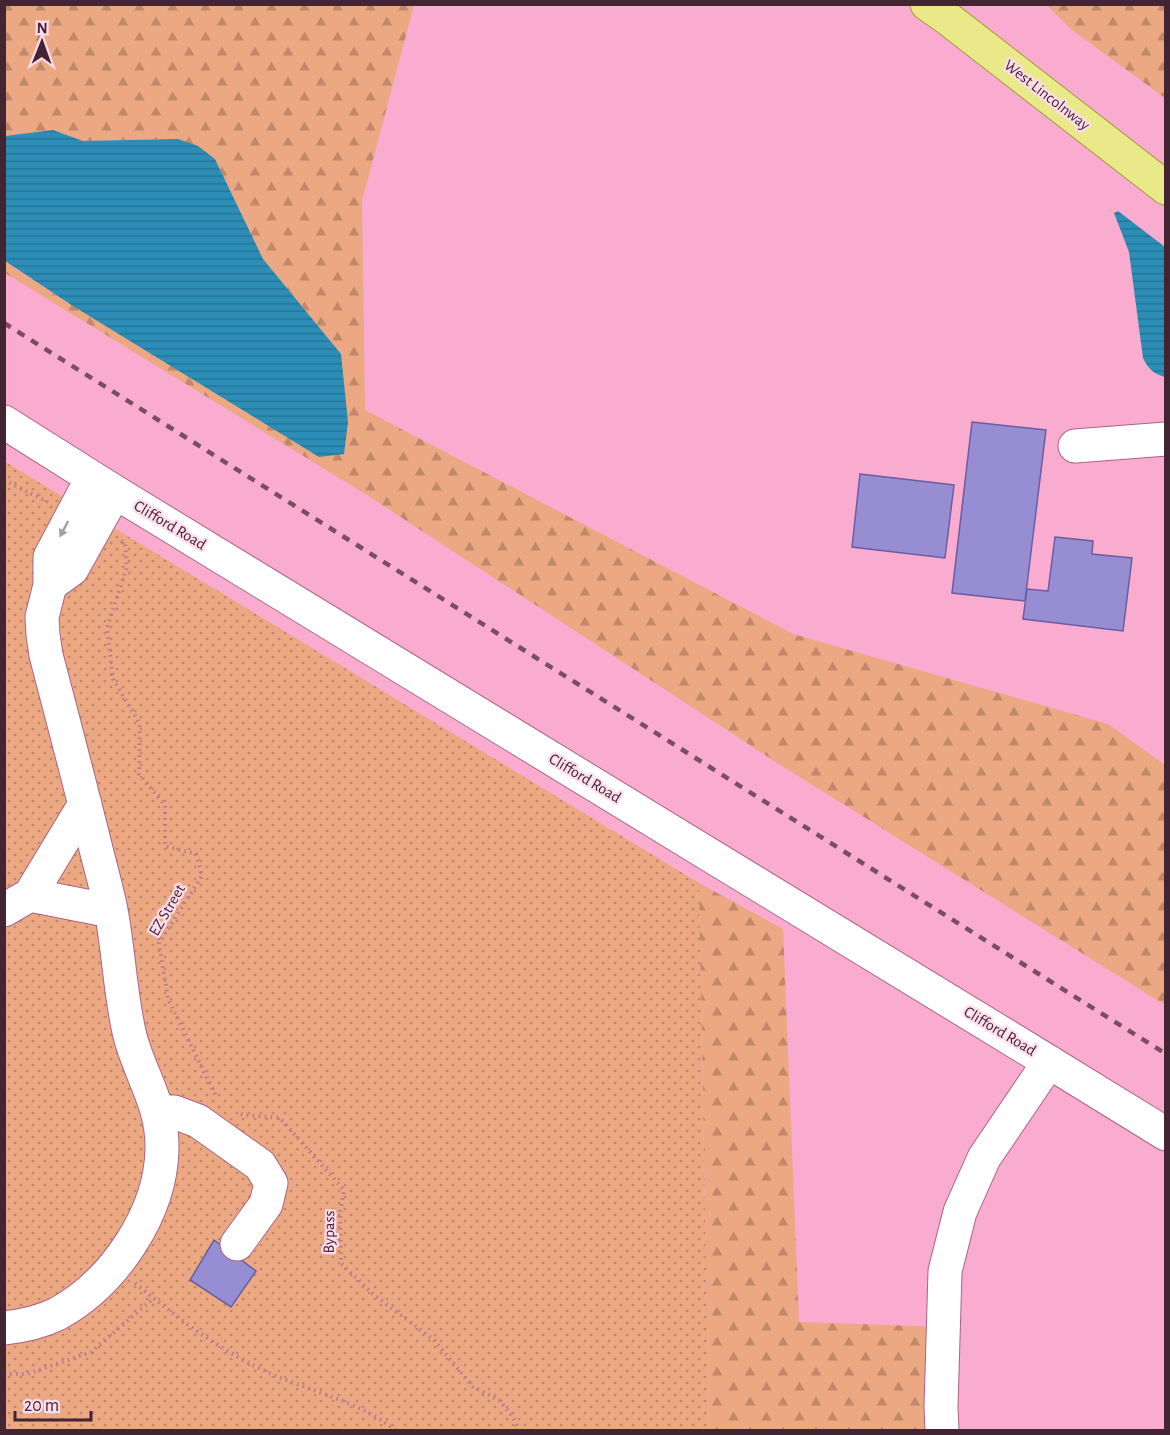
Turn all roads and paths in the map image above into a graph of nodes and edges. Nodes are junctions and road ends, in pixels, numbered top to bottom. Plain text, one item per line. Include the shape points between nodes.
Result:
1 (927, 4) edge
2 (1166, 188) edge
3 (4, 422) edge
4 (1166, 439) edge
5 (1075, 446) dead end
6 (4, 480) edge
7 (103, 485) junction
8 (84, 520) junction
9 (85, 804) junction
10 (17, 902) edge
11 (111, 911) junction
12 (1050, 1062) junction
13 (217, 1099) dead end
14 (235, 1110) dead end
15 (158, 1112) junction
16 (1166, 1134) edge
17 (237, 1244) dead end
18 (113, 1266) junction
19 (154, 1298) junction
20 (4, 1328) edge
21 (4, 1374) edge
22 (395, 1431) edge
23 (519, 1431) edge
24 (942, 1431) edge

1 - 2 main road, West Lincolnway
3 - 7 street, Clifford Road
4 - 5 street
6 - 8 path, EZ Street
7 - 8 street
7 - 12 street, Clifford Road
8 - 9 street via 50,556 50,585 42,617 49,666
8 - 13 path, EZ Street via 125,543 127,567 107,628 113,680 140,724 139,774 165,805 165,846 196,854 202,876 159,944 168,999
9 - 10 street
9 - 11 street
10 - 11 street
11 - 15 street via 131,1038
12 - 16 street, Clifford Road
12 - 24 street via 984,1158 960,1212 945,1271
14 - 23 path, Bypass via 244,1115 280,1118 345,1190 340,1213 341,1263 373,1294 434,1340 473,1387 499,1400
15 - 17 street via 174,1112 198,1121 260,1165 271,1183 266,1204
15 - 18 street via 162,1147 154,1195 134,1238
18 - 19 path
18 - 20 street via 73,1304 39,1321
19 - 21 path via 91,1352 27,1374
19 - 22 path via 233,1355 367,1412

